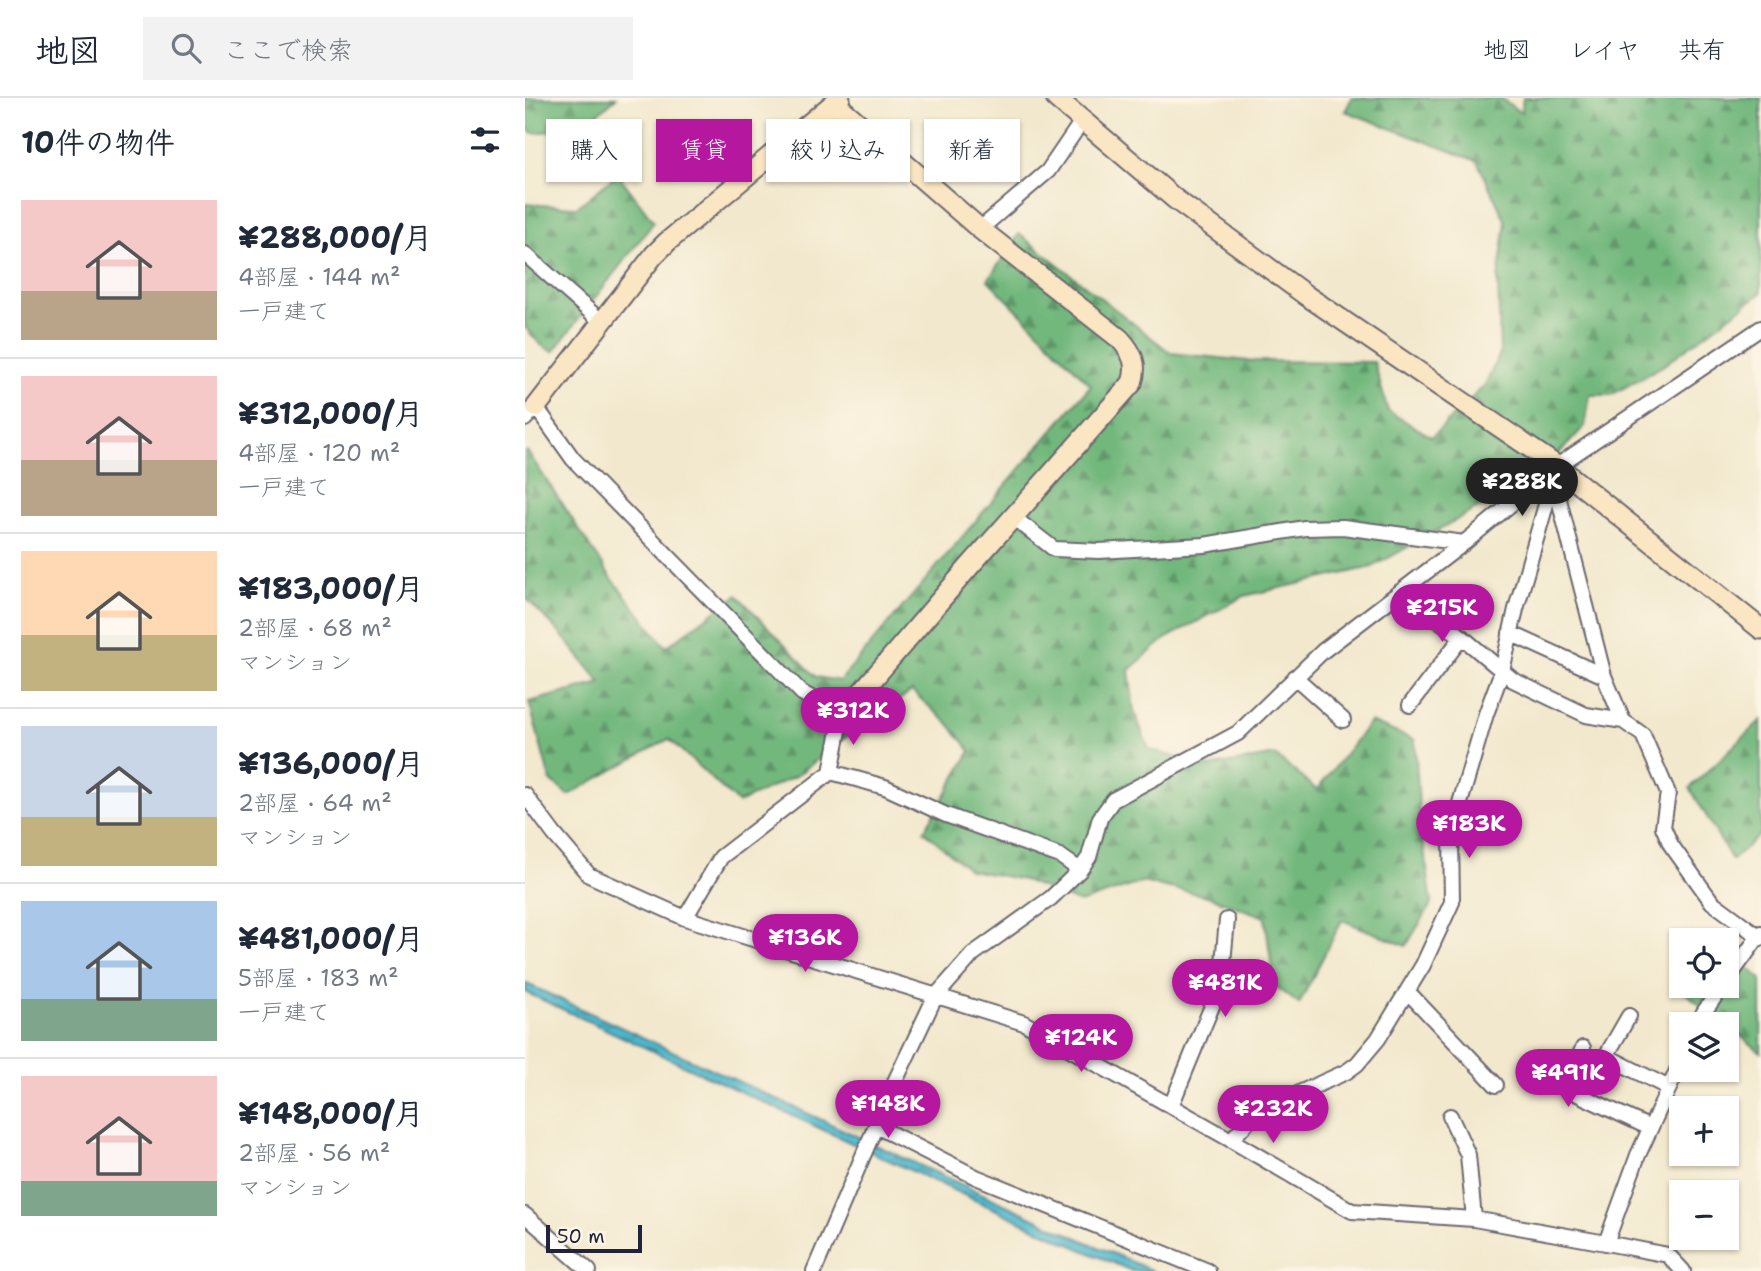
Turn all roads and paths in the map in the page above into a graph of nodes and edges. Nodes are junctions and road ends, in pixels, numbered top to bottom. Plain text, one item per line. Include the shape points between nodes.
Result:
1 (1056, 98) edge
2 (838, 101) edge
3 (1082, 121) junction
4 (980, 229) junction
5 (525, 254) edge
6 (602, 322) junction
7 (1761, 328) edge
8 (531, 413) edge
9 (1555, 472) junction
10 (1013, 517) junction
11 (1464, 543) junction
12 (1400, 592) junction
13 (1761, 629) edge
14 (1510, 633) junction
15 (1462, 637) junction
16 (1502, 671) junction
17 (1604, 676) junction
18 (1295, 677) junction
19 (1410, 705) dead end
20 (842, 715) junction
21 (1343, 720) dead end
22 (1623, 721) junction
23 (831, 772) junction
24 (525, 795) edge
25 (1080, 870) junction
26 (684, 919) junction
27 (1227, 920) dead end
28 (1760, 936) edge
29 (1739, 964) edge
30 (1408, 990) junction
31 (935, 997) junction
32 (1629, 1016) dead end
33 (1583, 1048) dead end
34 (1672, 1082) edge
35 (1496, 1085) dead end
36 (1669, 1088) junction
37 (1171, 1107) junction
38 (1450, 1116) dead end
39 (876, 1126) junction
40 (1650, 1128) junction
41 (1231, 1140) junction
42 (525, 1216) edge
43 (1473, 1219) junction
44 (1606, 1243) junction
45 (589, 1271) edge
46 (814, 1271) edge
47 (1208, 1271) edge
48 (1683, 1271) edge

1 - 3 street
2 - 4 street
2 - 6 street via 667,242
3 - 4 street via 1048,171
3 - 9 street via 1175,199
4 - 10 street via 1120,339 1131,352 1136,371 1132,383
5 - 6 street
6 - 8 street
7 - 9 street
8 - 20 street via 801,692
9 - 11 street
9 - 13 street
9 - 14 street
9 - 17 street
10 - 11 street via 1055,549 1204,545 1305,528 1343,527
10 - 20 street
11 - 12 street
12 - 15 street
12 - 18 street
14 - 16 street
14 - 17 street
15 - 16 street
15 - 19 street
16 - 22 street via 1586,715
16 - 30 street via 1451,834 1452,902
17 - 22 street
18 - 21 street
18 - 25 street via 1238,733 1113,800 1100,818 1089,857
20 - 23 street
22 - 28 street via 1643,735 1668,793 1663,827 1671,845 1711,902
23 - 25 street via 885,787 1060,856
23 - 26 street via 720,857
24 - 26 street via 589,874
25 - 31 street via 1051,898 973,954
26 - 31 street
27 - 37 street via 1220,984
28 - 29 street
30 - 35 street
30 - 41 street via 1357,1064 1257,1112
31 - 37 street via 1024,1023
31 - 39 street
32 - 36 street via 1606,1056
33 - 40 street via 1565,1088
34 - 36 street
36 - 40 street
37 - 41 street
38 - 43 street via 1468,1156
39 - 46 street
39 - 47 street via 976,1177
40 - 44 street
41 - 43 street via 1352,1212
42 - 45 street
43 - 44 street
44 - 48 street via 1668,1255

